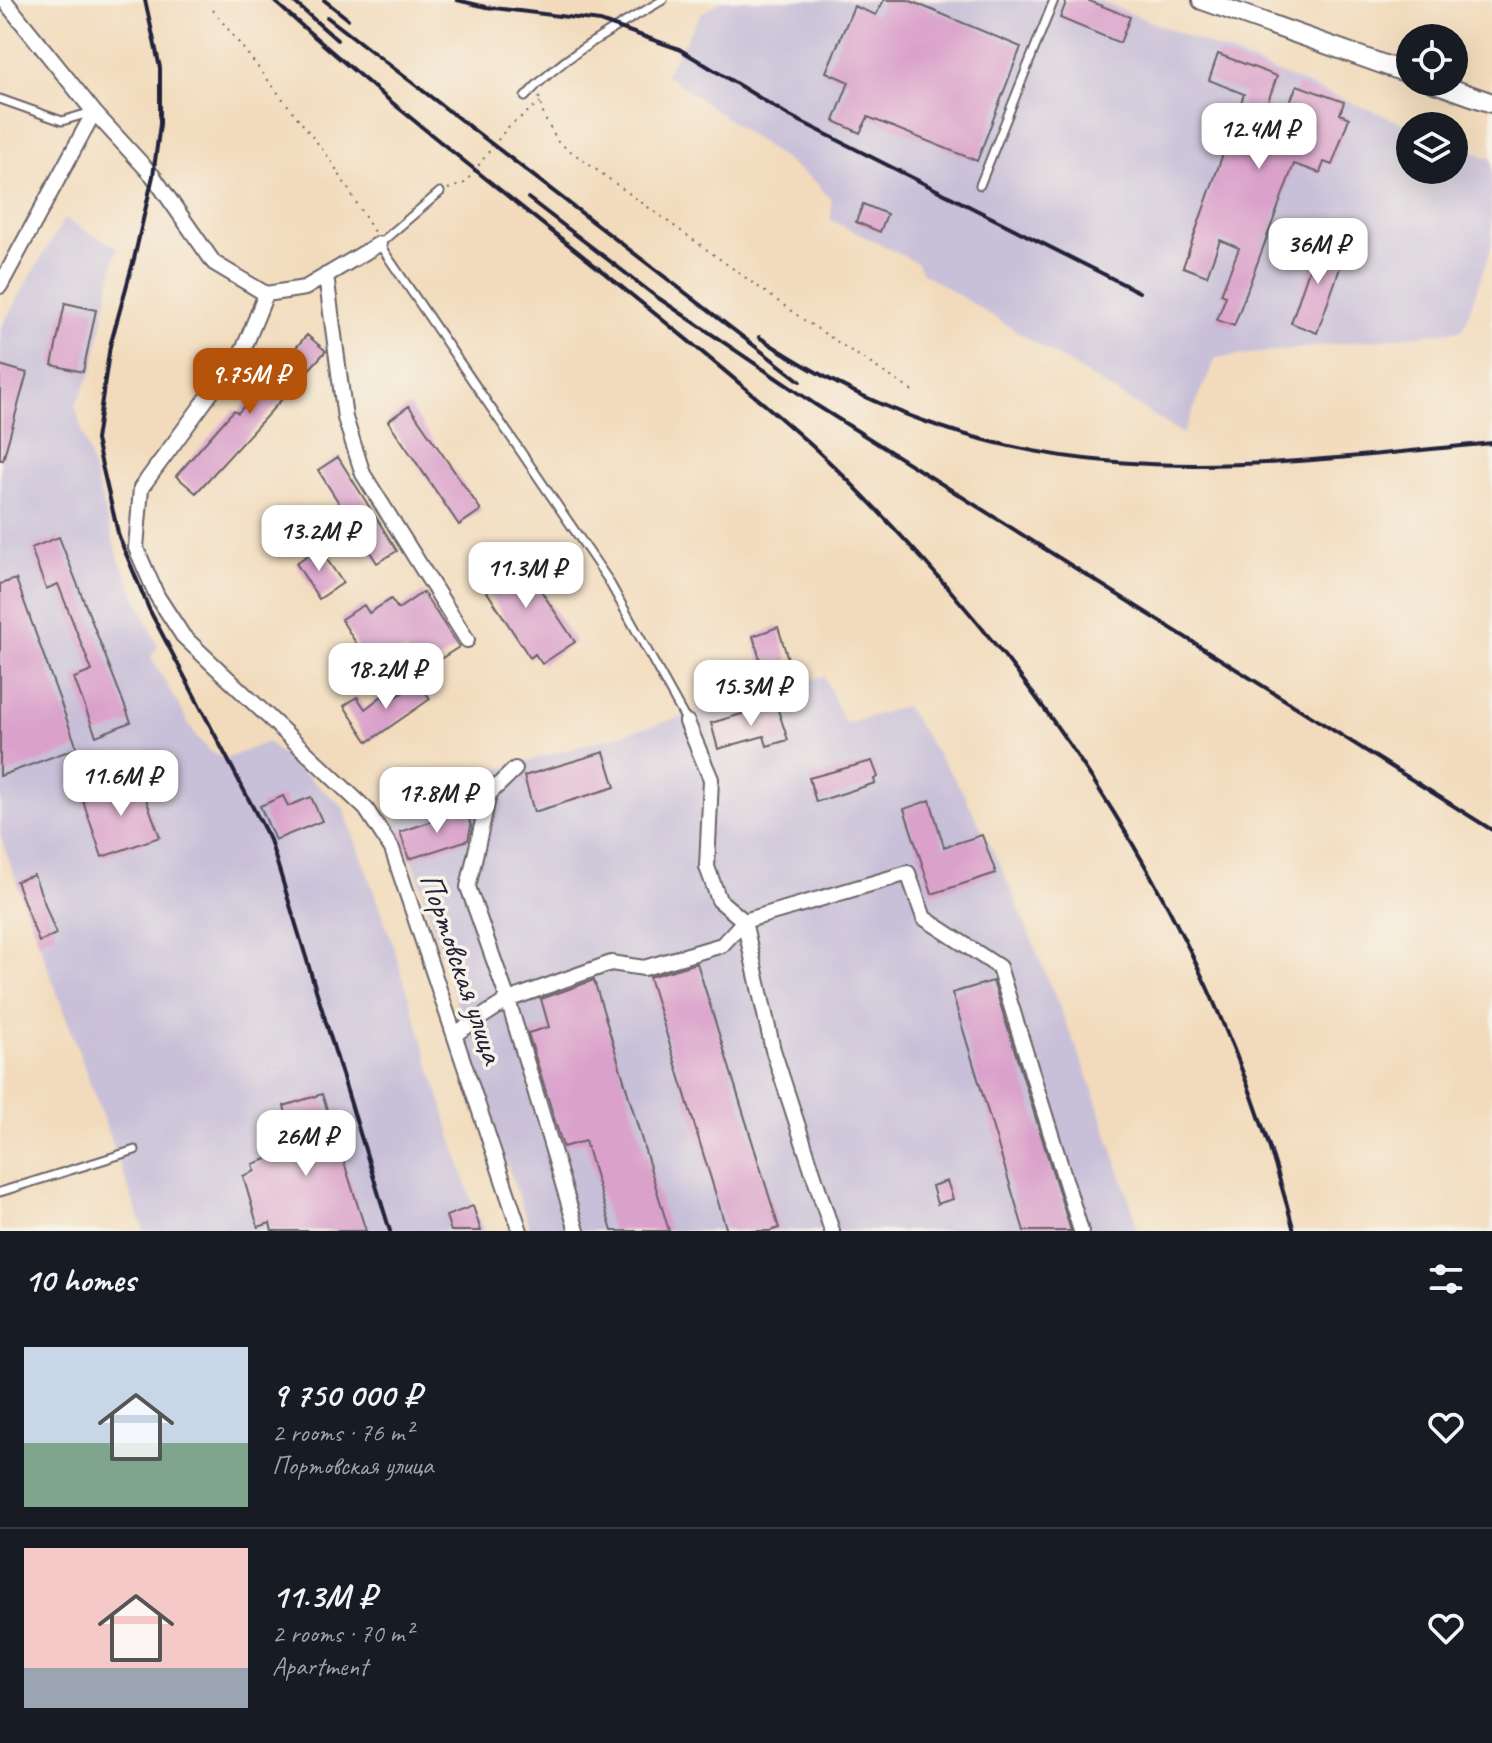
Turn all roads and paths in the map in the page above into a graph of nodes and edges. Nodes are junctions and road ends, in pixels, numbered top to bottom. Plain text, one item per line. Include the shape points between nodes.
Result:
1 (4, 0) edge
2 (663, 0) edge
3 (1054, 0) edge
4 (1202, 0) edge
5 (213, 10) dead end
6 (1396, 69) edge
7 (536, 85) junction
8 (1468, 95) edge
9 (525, 97) dead end
10 (0, 99) edge
11 (540, 102) junction
12 (1492, 103) edge
13 (94, 112) junction
14 (980, 185) dead end
15 (440, 192) joint
16 (380, 243) junction
17 (326, 275) junction
18 (0, 286) edge
19 (266, 294) junction
20 (917, 394) dead end
21 (467, 640) dead end
22 (687, 722) joint
23 (515, 769) dead end
24 (744, 921) junction
25 (508, 1000) junction
26 (455, 1034) junction
27 (135, 1150) dead end
28 (0, 1192) edge
29 (520, 1231) edge
30 (577, 1231) edge
31 (832, 1231) edge
32 (1081, 1231) edge

1 - 13 street
2 - 7 lane via 599,37
3 - 14 lane
4 - 6 main road
5 - 16 path via 330,159
7 - 9 lane
7 - 11 path
8 - 12 main road
10 - 13 lane via 62,121
11 - 15 path via 507,128 465,183
11 - 20 path via 558,142 804,320
13 - 18 street
13 - 19 street via 153,176 214,263
15 - 16 lane
16 - 17 street
16 - 22 lane via 607,578
17 - 19 street via 305,288
17 - 21 street via 345,418 363,474
19 - 26 street, Портовская улица via 244,348 141,488 136,548 157,596 183,636 366,809 392,849
22 - 24 street via 711,779 707,867 719,900
23 - 25 street via 489,794 468,887
24 - 25 street via 722,945 644,968 611,963
24 - 31 street via 773,1050
24 - 32 street via 908,873 924,918 999,967
25 - 26 street
25 - 30 street
26 - 29 street, Портовская улица
27 - 28 lane

